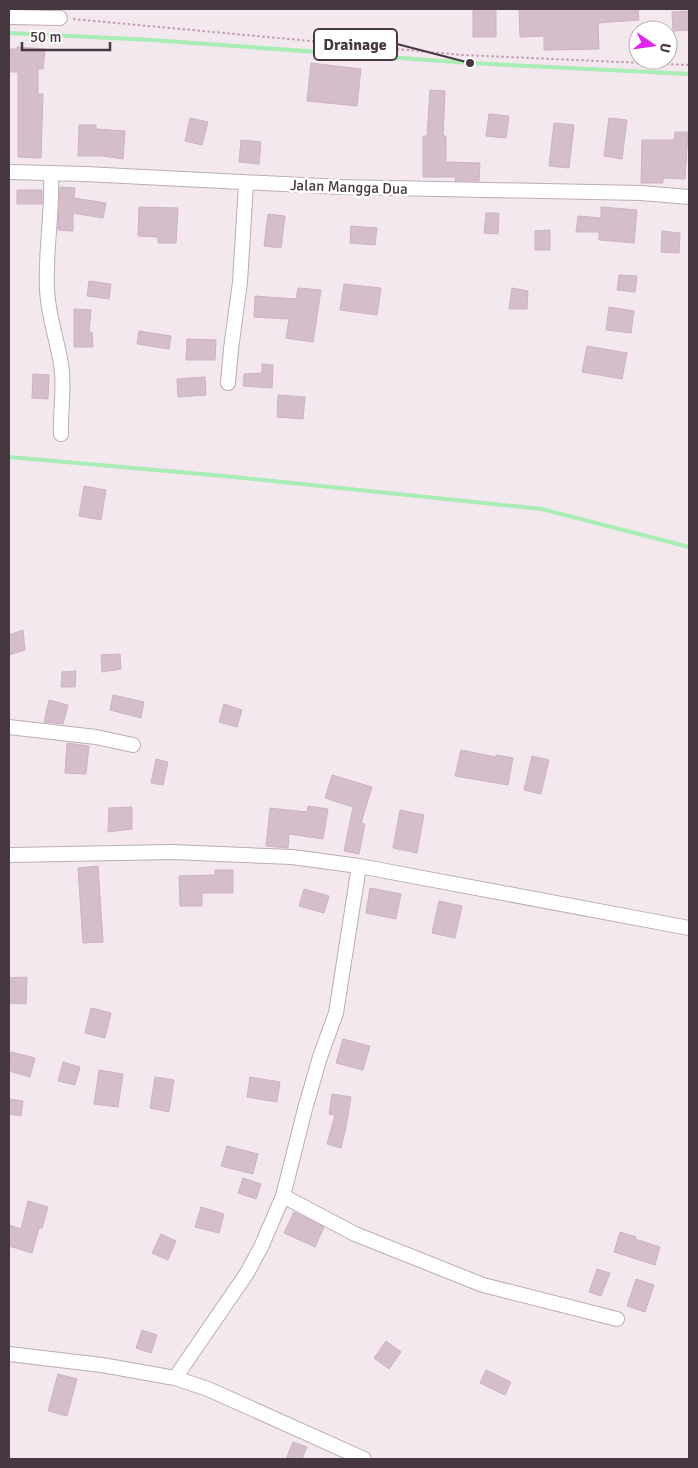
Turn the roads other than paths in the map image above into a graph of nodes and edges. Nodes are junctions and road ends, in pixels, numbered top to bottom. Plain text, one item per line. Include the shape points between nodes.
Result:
1 (9, 18) edge
2 (60, 18) road end
3 (9, 172) edge
4 (51, 173) junction
5 (246, 184) junction
6 (689, 197) edge
7 (228, 383) dead end
8 (61, 434) dead end
9 (9, 727) edge
10 (133, 745) dead end
11 (9, 854) edge
12 (360, 866) junction
13 (689, 928) edge
14 (282, 1196) junction
15 (617, 1319) dead end
16 (9, 1354) edge
17 (175, 1378) junction
18 (364, 1459) edge

1 - 2 street
3 - 4 street, Jalan Mangga Dua
4 - 5 street, Jalan Mangga Dua
4 - 8 street via 47,290 61,365
5 - 6 street, Jalan Mangga Dua via 642,193
5 - 7 street via 240,282
9 - 10 street
11 - 12 street via 172,852 292,858
12 - 13 street
12 - 14 street via 336,1013 304,1109
14 - 15 street via 355,1234 483,1285
14 - 17 street via 247,1273
16 - 17 street
17 - 18 street via 208,1389

